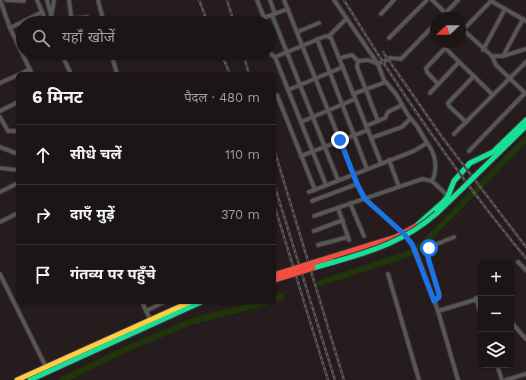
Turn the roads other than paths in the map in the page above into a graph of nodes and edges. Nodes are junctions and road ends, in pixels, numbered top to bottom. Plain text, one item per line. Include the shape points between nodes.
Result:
1 (0, 0) edge
2 (6, 0) edge
3 (37, 0) edge
4 (46, 0) edge
5 (54, 0) edge
6 (69, 0) edge
7 (98, 0) edge
8 (257, 0) edge
9 (270, 0) edge
10 (284, 0) edge
11 (334, 0) edge
12 (394, 0) edge
13 (427, 0) edge
14 (432, 0) edge
15 (458, 0) edge
16 (24, 2) dead end
17 (288, 9) junction
18 (505, 9) junction
19 (42, 12) junction
20 (445, 12) edge
21 (447, 12) edge
22 (2, 14) edge
23 (381, 14) dead end
24 (274, 15) junction
25 (34, 16) edge
26 (44, 16) edge
27 (51, 16) joint
28 (71, 16) edge
29 (102, 16) edge
30 (346, 19) junction
31 (524, 20) edge
32 (276, 21) edge
33 (319, 24) dead end
34 (16, 25) edge
35 (466, 25) edge
36 (10, 28) junction
37 (430, 29) edge
38 (297, 32) junction
39 (466, 35) edge
40 (329, 36) junction
41 (389, 38) dead end
42 (317, 39) junction
43 (16, 40) edge
44 (302, 45) junction
45 (445, 48) joint
46 (526, 49) edge
47 (483, 50) junction
48 (287, 52) junction
49 (492, 56) junction
50 (503, 56) junction
51 (276, 57) edge
52 (340, 58) junction
53 (390, 58) dead end
54 (26, 60) edge
55 (64, 60) edge
56 (113, 60) edge
57 (276, 60) edge
58 (358, 61) junction
59 (382, 62) junction
60 (459, 62) junction
61 (526, 62) edge
62 (343, 66) junction
63 (30, 69) junction
64 (23, 72) edge
65 (31, 72) edge
66 (70, 72) edge
67 (116, 72) edge
68 (330, 72) junction
69 (16, 76) edge
70 (474, 76) junction
71 (316, 78) junction
72 (509, 78) junction
73 (386, 82) junction
74 (0, 84) edge
75 (438, 84) junction
76 (300, 85) junction
77 (288, 90) junction
78 (366, 90) junction
79 (430, 93) dead end
80 (353, 94) junction
81 (525, 94) edge
82 (277, 95) dead end
83 (493, 95) junction
84 (355, 99) junction
85 (16, 103) edge
86 (342, 104) junction
87 (402, 106) junction
88 (328, 110) junction
89 (0, 111) edge
90 (312, 116) junction
91 (0, 117) edge
92 (410, 119) junction
93 (526, 120) edge
94 (378, 121) junction
95 (301, 122) junction
96 (466, 122) junction
97 (526, 126) edge
98 (367, 128) junction
99 (16, 131) edge
100 (454, 134) dead end
101 (354, 135) junction
102 (371, 138) junction
103 (340, 140) junction
104 (427, 143) junction
105 (325, 146) junction
106 (0, 147) edge
107 (313, 152) junction
108 (469, 152) dead end
109 (16, 153) edge
110 (301, 156) junction
111 (389, 160) junction
112 (381, 163) junction
113 (0, 168) edge
114 (367, 169) junction
115 (16, 170) edge
116 (353, 174) junction
117 (338, 180) junction
118 (432, 181) junction
119 (16, 184) edge
120 (357, 184) junction
121 (326, 185) junction
122 (399, 187) junction
123 (314, 190) junction
124 (0, 192) edge
125 (310, 192) dead end
126 (448, 196) junction
127 (365, 199) junction
128 (312, 201) dead end
129 (350, 203) junction
130 (338, 208) junction
131 (16, 214) edge
132 (314, 216) dead end
133 (342, 220) junction
134 (0, 222) edge
135 (314, 230) dead end
136 (404, 234) junction
137 (364, 236) dead end
138 (454, 237) dead end
139 (318, 245) dead end
140 (518, 262) dead end
141 (313, 266) junction
142 (526, 270) edge
143 (0, 274) edge
144 (388, 274) dead end
145 (276, 275) edge
146 (276, 279) edge
147 (476, 298) joint
148 (434, 301) junction
149 (143, 304) edge
150 (160, 304) edge
151 (186, 304) edge
152 (196, 304) edge
153 (478, 305) edge
154 (146, 311) junction
155 (438, 311) junction
156 (151, 321) junction
157 (514, 325) edge
158 (526, 339) edge
159 (498, 368) edge
160 (48, 369) junction
161 (526, 374) edge
162 (17, 380) edge
163 (30, 380) edge
164 (420, 380) edge
165 (458, 380) edge
166 (502, 380) edge
167 (506, 380) edge

1 - 22 street
2 - 16 street
3 - 19 street
4 - 27 street
5 - 27 street
6 - 28 street
7 - 29 street
8 - 24 street via 264,16
9 - 24 street
10 - 17 street
11 - 30 street
12 - 23 street
13 - 41 street
14 - 20 street
15 - 21 street
17 - 24 street
17 - 38 street
18 - 31 street
18 - 35 street via 491,1
18 - 47 street
19 - 25 street
19 - 26 street
22 - 36 street
30 - 40 street
30 - 59 street
31 - 50 street
32 - 48 street
33 - 38 street
34 - 36 street
36 - 43 street
37 - 53 street via 402,59
38 - 44 street
39 - 47 street
40 - 42 street
40 - 52 street
42 - 44 street
42 - 68 street
44 - 48 street
44 - 71 street
45 - 60 street
45 - 75 street via 426,68
46 - 50 street
47 - 49 street
48 - 51 street
48 - 76 street
49 - 50 street
49 - 72 street via 496,65
52 - 58 street via 352,55
52 - 62 street
54 - 63 street
55 - 66 street
56 - 67 street
57 - 77 street
58 - 59 street
58 - 78 street
59 - 73 street
60 - 70 street
60 - 75 street
61 - 72 street
62 - 68 street
62 - 80 street
63 - 64 street
63 - 65 street
68 - 71 street
68 - 86 street
69 - 74 street
70 - 83 street
70 - 96 street via 448,103
71 - 76 street
71 - 88 street
72 - 81 street
72 - 83 street
73 - 78 street
73 - 87 street
75 - 79 street
76 - 77 street
76 - 90 street
77 - 95 street
78 - 80 street
78 - 94 street
80 - 84 street
81 - 108 street
82 - 110 street
83 - 96 street
84 - 86 street
84 - 98 street
85 - 89 street
86 - 88 street
86 - 101 street
87 - 92 street
87 - 94 street via 388,112 386,117
88 - 90 street
88 - 103 street
90 - 95 street
90 - 105 street
91 - 99 street via 8,131
92 - 102 street via 402,127
92 - 104 street
93 - 126 street via 493,152 470,163 454,180
94 - 98 street
95 - 107 street
96 - 100 street
97 - 141 street, bridge via 418,230 384,247
98 - 101 street
98 - 102 street
101 - 103 street
101 - 114 street
102 - 112 street
103 - 105 street
103 - 116 street
104 - 111 street
104 - 118 street via 436,165
105 - 107 street
105 - 117 street
106 - 109 street
107 - 110 street
107 - 121 street
110 - 123 street
111 - 112 street
111 - 122 street
112 - 114 street
113 - 115 street
114 - 116 street
116 - 117 street
116 - 120 street
117 - 121 street
118 - 122 street via 422,179
118 - 126 street
119 - 124 street
120 - 127 street
120 - 128 street
121 - 123 street
122 - 127 street
123 - 125 street
126 - 136 street
127 - 129 street
127 - 136 street
129 - 130 street
129 - 137 street
130 - 132 street
130 - 133 street
131 - 134 street
133 - 135 street
133 - 139 street via 349,238
136 - 141 street
136 - 148 street via 418,255
138 - 148 street via 432,246 428,251 439,294
140 - 142 street
141 - 145 street, bridge
141 - 146 street, bridge
143 - 160 street
144 - 164 street
147 - 153 street
147 - 155 street
148 - 155 street
149 - 154 street
150 - 154 street
151 - 156 street
152 - 156 street
154 - 156 street
155 - 165 street
156 - 160 street
157 - 158 street
159 - 166 street
160 - 162 street
160 - 163 street
161 - 167 street

